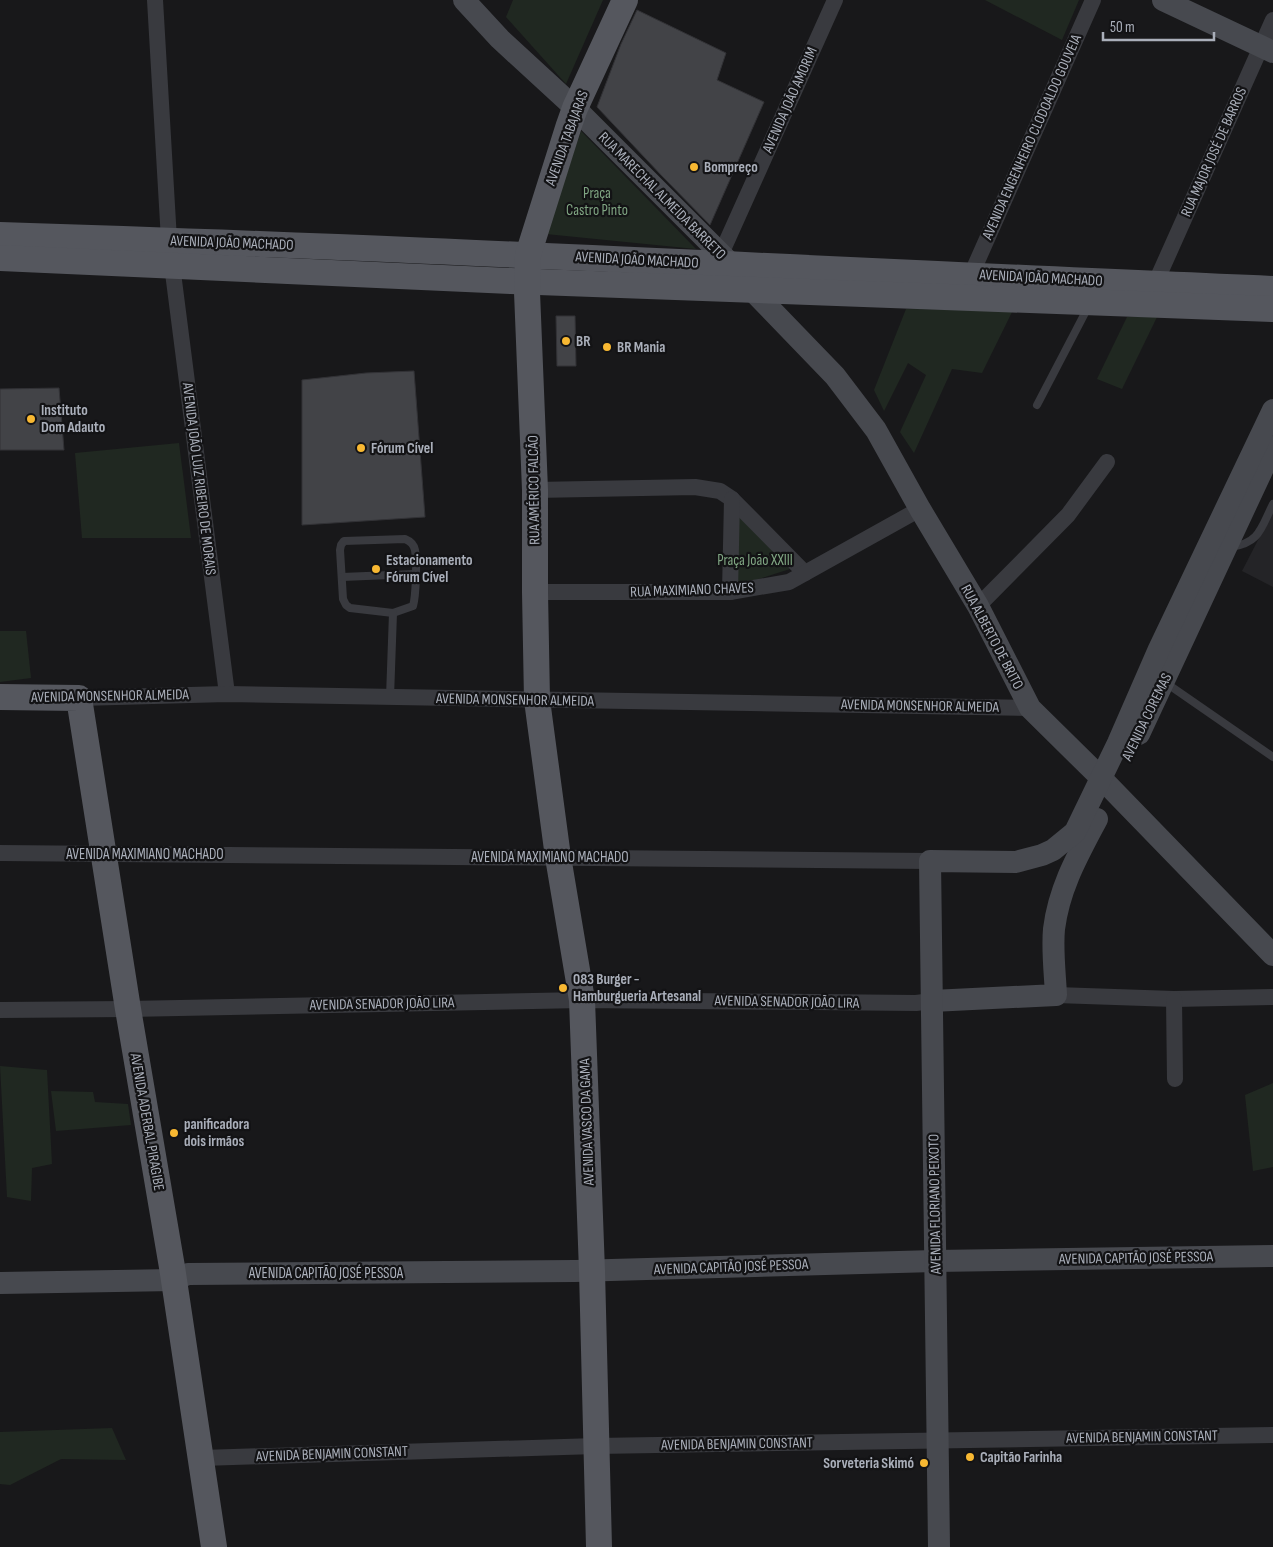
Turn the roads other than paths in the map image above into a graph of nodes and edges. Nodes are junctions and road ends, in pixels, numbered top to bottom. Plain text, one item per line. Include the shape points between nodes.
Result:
1 (154, 0) edge
2 (464, 0) edge
3 (626, 0) edge
4 (835, 0) edge
5 (1093, 0) edge
6 (1163, 0) edge
7 (1273, 20) edge
8 (1267, 49) edge
9 (574, 108) junction
10 (0, 235) edge
11 (171, 252) junction
12 (528, 255) junction
13 (0, 258) edge
14 (726, 260) junction
15 (972, 275) junction
16 (527, 281) junction
17 (1155, 284) junction
18 (751, 289) junction
19 (1273, 289) edge
20 (1087, 302) junction
21 (1273, 309) edge
22 (1037, 405) dead end
23 (1273, 410) edge
24 (1273, 447) edge
25 (1108, 462) dead end
26 (535, 490) junction
27 (732, 499) junction
28 (1273, 504) edge
29 (920, 508) junction
30 (1218, 547) junction
31 (805, 573) junction
32 (415, 574) junction
33 (342, 577) junction
34 (535, 592) junction
35 (730, 592) junction
36 (978, 606) junction
37 (393, 613) junction
38 (1164, 682) junction
39 (226, 694) junction
40 (0, 697) edge
41 (390, 697) junction
42 (79, 698) junction
43 (537, 700) junction
44 (1030, 708) junction
45 (1273, 757) edge
46 (1107, 785) junction
47 (1083, 818) joint
48 (0, 853) edge
49 (103, 854) junction
50 (558, 857) junction
51 (930, 860) junction
52 (1273, 955) edge
53 (1056, 995) junction
54 (1273, 997) edge
55 (582, 1000) junction
56 (1174, 1000) junction
57 (932, 1001) junction
58 (128, 1009) junction
59 (0, 1010) edge
60 (1176, 1079) dead end
61 (1273, 1256) edge
62 (935, 1261) junction
63 (0, 1270) edge
64 (592, 1271) junction
65 (178, 1274) junction
66 (0, 1283) edge
67 (1273, 1435) edge
68 (938, 1440) junction
69 (596, 1446) junction
70 (202, 1458) junction
71 (214, 1547) edge
72 (599, 1547) edge
73 (939, 1547) edge

1 - 11 street, AVENIDA JOÃO LUIZ RIBEIRO DE MORAIS
2 - 9 street, RUA MARECHAL ALMEIDA BARRETO via 500,39
3 - 9 main road, AVENIDA TABAJARAS
4 - 14 street, AVENIDA JOÃO AMORIM
5 - 15 street, AVENIDA ENGENHEIRO CLODOALDO GOUVEIA
6 - 8 street
7 - 8 street, RUA MAJOR JOSÉ DE BARROS
8 - 17 street, RUA MAJOR JOSÉ DE BARROS
9 - 12 main road, AVENIDA TABAJARAS
9 - 14 street, RUA MARECHAL ALMEIDA BARRETO
10 - 11 main road, AVENIDA JOÃO MACHADO
11 - 12 main road, AVENIDA JOÃO MACHADO
11 - 13 main road, AVENIDA JOÃO MACHADO
11 - 16 main road, AVENIDA JOÃO MACHADO
11 - 39 street, AVENIDA JOÃO LUIZ RIBEIRO DE MORAIS
12 - 14 main road, AVENIDA JOÃO MACHADO
12 - 16 main road, AVENIDA TABAJARAS
14 - 15 main road, AVENIDA JOÃO MACHADO
15 - 17 main road, AVENIDA JOÃO MACHADO
16 - 18 main road, AVENIDA JOÃO MACHADO
16 - 26 main road, RUA AMÉRICO FALCÃO
17 - 19 main road, AVENIDA JOÃO MACHADO
18 - 20 main road, AVENIDA JOÃO MACHADO
18 - 29 street, RUA ALBERTO DE BRITO via 856,402 876,430
20 - 21 main road, AVENIDA JOÃO MACHADO
20 - 22 lane via 1085,313
23 - 30 street, AVENIDA COREMAS
24 - 30 street, AVENIDA COREMAS
25 - 36 street via 1068,515
26 - 27 street via 695,487 720,491
26 - 34 main road, RUA AMÉRICO FALCÃO
27 - 31 street
27 - 35 street
28 - 30 lane via 1253,540 1244,545
29 - 31 street, RUA MAXIMIANO CHAVES
29 - 36 street, RUA ALBERTO DE BRITO
30 - 38 street, AVENIDA COREMAS
30 - 46 street, AVENIDA COREMAS via 1159,649
31 - 35 street, RUA MAXIMIANO CHAVES via 789,582
32 - 33 lane
32 - 33 lane via 415,548 405,539 344,541 341,545
32 - 37 lane via 413,606
33 - 37 lane via 343,599 350,608
34 - 35 street, RUA MAXIMIANO CHAVES
34 - 43 main road, RUA AMÉRICO FALCÃO
36 - 44 street, RUA ALBERTO DE BRITO
37 - 41 lane
38 - 45 lane
38 - 46 street, AVENIDA COREMAS
39 - 41 street, AVENIDA MONSENHOR ALMEIDA
39 - 42 street, AVENIDA MONSENHOR ALMEIDA
40 - 42 main road, AVENIDA MONSENHOR ALMEIDA
41 - 43 street, AVENIDA MONSENHOR ALMEIDA
42 - 49 main road, AVENIDA ADERBAL PIRAGIBE
43 - 44 street, AVENIDA MONSENHOR ALMEIDA
43 - 50 main road, AVENIDA VASCO DA GAMA
44 - 46 street, RUA ALBERTO DE BRITO
46 - 47 street, AVENIDA COREMAS
46 - 52 street, RUA ALBERTO DE BRITO
46 - 53 street, AVENIDA COREMAS via 1057,908 1054,932
47 - 51 street, AVENIDA MAXIMIANO MACHADO via 1065,841 1036,857 1007,862
48 - 49 street, AVENIDA MAXIMIANO MACHADO
49 - 50 street, AVENIDA MAXIMIANO MACHADO
49 - 58 main road, AVENIDA ADERBAL PIRAGIBE
50 - 51 street, AVENIDA MAXIMIANO MACHADO
50 - 55 main road, AVENIDA VASCO DA GAMA
51 - 57 street, AVENIDA FLORIANO PEIXOTO
53 - 56 street, AVENIDA SENADOR JOÃO LIRA
53 - 57 street, AVENIDA SENADOR JOÃO LIRA
54 - 56 street, AVENIDA SENADOR JOÃO LIRA
55 - 57 street, AVENIDA SENADOR JOÃO LIRA
55 - 58 street, AVENIDA SENADOR JOÃO LIRA
55 - 64 main road, AVENIDA VASCO DA GAMA
56 - 60 street
57 - 62 street, AVENIDA FLORIANO PEIXOTO
58 - 59 street, AVENIDA SENADOR JOÃO LIRA
58 - 65 main road, AVENIDA ADERBAL PIRAGIBE
61 - 62 street, AVENIDA CAPITÃO JOSÉ PESSOA
62 - 64 street, AVENIDA CAPITÃO JOSÉ PESSOA
62 - 68 street, AVENIDA FLORIANO PEIXOTO
63 - 65 street, AVENIDA CAPITÃO JOSÉ PESSOA
64 - 65 street, AVENIDA CAPITÃO JOSÉ PESSOA
64 - 69 main road, AVENIDA VASCO DA GAMA
65 - 66 street, AVENIDA CAPITÃO JOSÉ PESSOA
65 - 70 main road, AVENIDA ADERBAL PIRAGIBE
67 - 68 street, AVENIDA BENJAMIN CONSTANT
68 - 69 street, AVENIDA BENJAMIN CONSTANT
68 - 73 street, AVENIDA FLORIANO PEIXOTO
69 - 70 street, AVENIDA BENJAMIN CONSTANT
69 - 72 main road, AVENIDA VASCO DA GAMA
70 - 71 main road, AVENIDA ADERBAL PIRAGIBE

